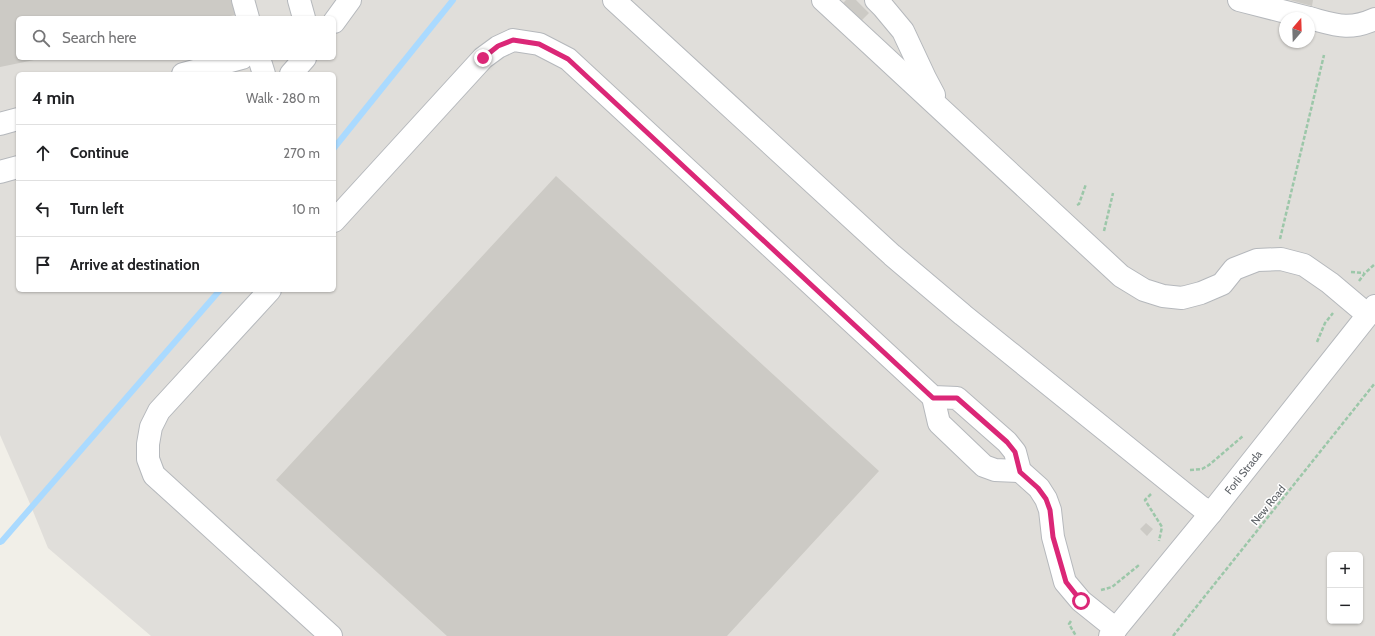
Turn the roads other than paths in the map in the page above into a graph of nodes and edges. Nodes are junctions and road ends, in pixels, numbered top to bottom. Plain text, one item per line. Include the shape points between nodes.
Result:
1 (244, 0) edge
2 (299, 0) edge
3 (350, 0) edge
4 (614, 0) edge
5 (823, 0) edge
6 (876, 0) edge
7 (1239, 0) edge
8 (1286, 12) edge
9 (248, 16) edge
10 (303, 16) edge
11 (336, 19) edge
12 (1375, 19) edge
13 (1315, 20) edge
14 (235, 60) edge
15 (260, 60) edge
16 (303, 60) edge
17 (190, 72) edge
18 (263, 72) edge
19 (293, 72) edge
20 (935, 104) junction
21 (16, 120) edge
22 (0, 124) edge
23 (16, 168) edge
24 (0, 172) edge
25 (336, 219) edge
26 (268, 292) edge
27 (1372, 310) edge
28 (933, 398) junction
29 (1020, 472) junction
30 (1211, 513) junction
31 (1113, 633) edge
32 (331, 636) edge

1 - 9 street
2 - 10 street
3 - 11 street
4 - 30 street via 892,255 963,315
5 - 20 street
6 - 20 street via 903,31 934,93
7 - 8 street
12 - 13 street via 1351,27
14 - 17 street
15 - 18 street
16 - 19 street
20 - 27 street via 1121,276 1144,290 1182,298 1202,294 1222,284 1234,270 1257,260 1281,259 1304,265
21 - 22 street
23 - 24 street
25 - 28 street via 483,58 498,46 513,40 539,44 568,59
26 - 32 street via 160,411 151,426 148,459 154,475
27 - 30 street, Forli Strada
28 - 29 street via 957,398 1007,442 1015,452
28 - 29 street via 938,423 984,466 995,470
29 - 31 street via 1046,499 1053,537 1066,582
30 - 31 street, Forli Strada

